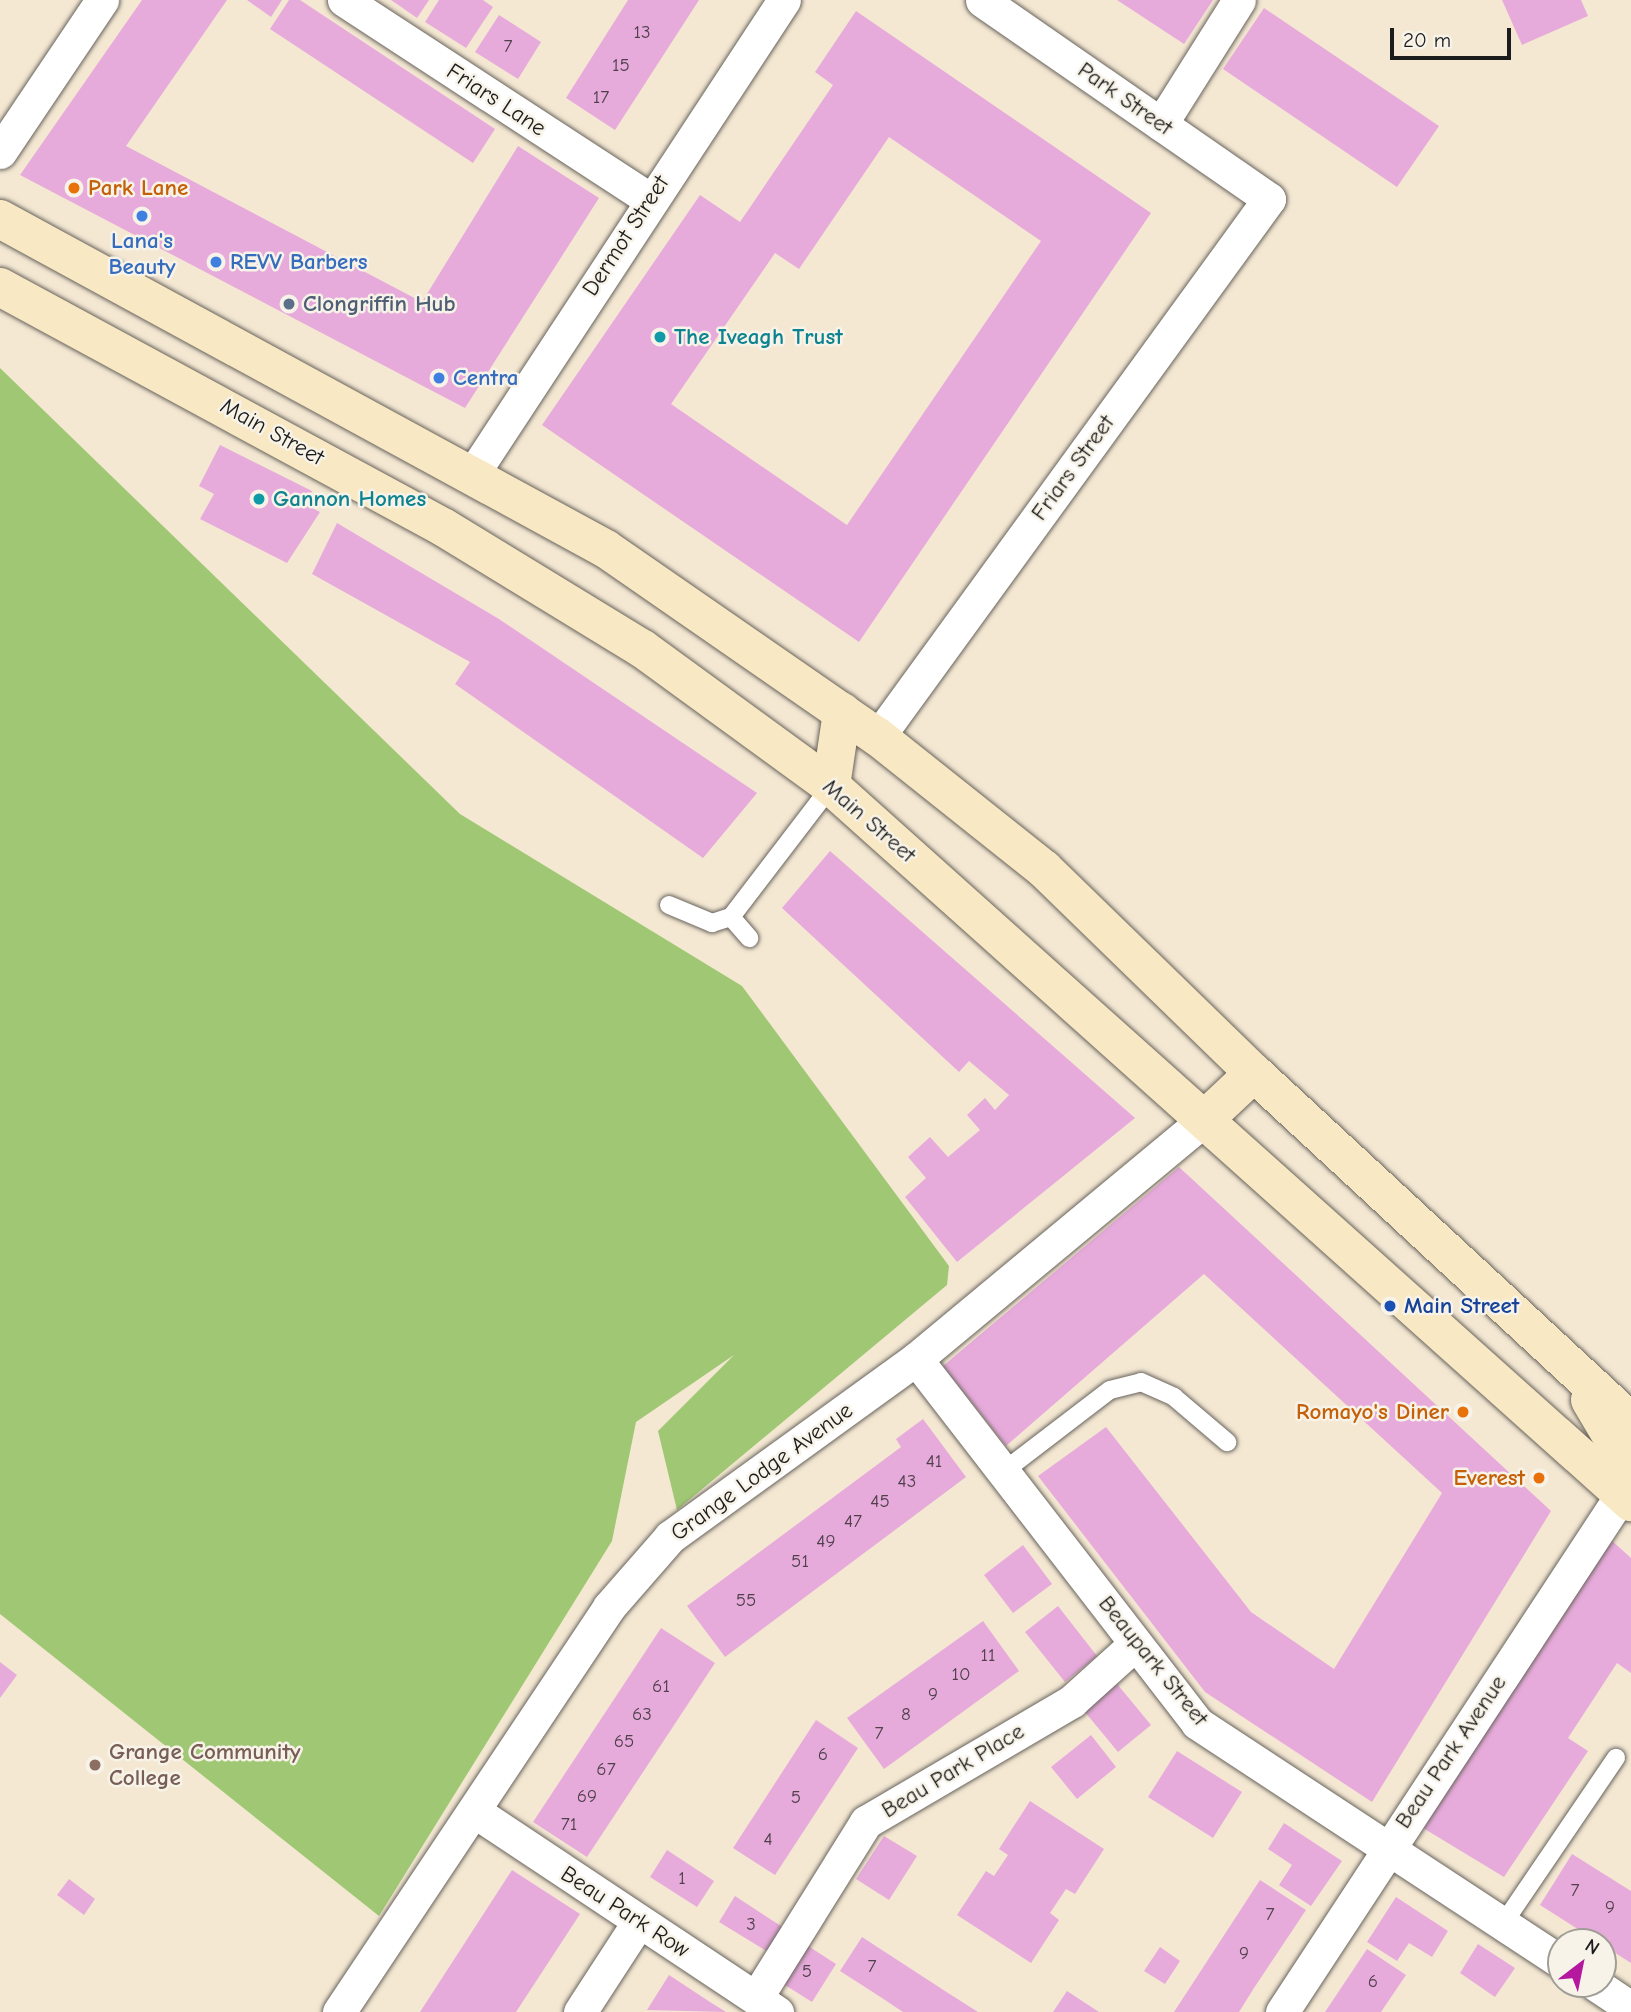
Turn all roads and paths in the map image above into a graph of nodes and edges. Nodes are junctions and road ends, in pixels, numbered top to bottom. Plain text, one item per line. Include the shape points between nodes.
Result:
1 (102, 0) edge
2 (344, 0) edge
3 (784, 0) edge
4 (982, 0) edge
5 (1239, 0) edge
6 (1161, 124) junction
7 (0, 152) edge
8 (649, 199) junction
9 (1269, 199) joint
10 (0, 219) edge
11 (0, 287) edge
12 (472, 475) junction
13 (842, 712) junction
14 (878, 737) junction
15 (831, 786) junction
16 (669, 905) dead end
17 (731, 917) junction
18 (749, 938) dead end
19 (1254, 1073) junction
20 (1205, 1119) junction
21 (916, 1359) junction
22 (1569, 1364) junction
23 (1631, 1422) edge
24 (1227, 1442) dead end
25 (1004, 1471) junction
26 (1626, 1498) edge
27 (1135, 1644) junction
28 (1616, 1758) dead end
29 (474, 1811) junction
30 (1386, 1850) junction
31 (639, 1922) junction
32 (1503, 1924) junction
33 (1547, 1953) edge
34 (1616, 1998) edge
35 (767, 2005) edge
36 (1631, 2008) edge
37 (339, 2012) edge
38 (580, 2012) edge
39 (1282, 2012) edge

1 - 7 street
2 - 8 street, Friars Lane
3 - 8 street, Dermot Street
4 - 6 street, Park Street
5 - 6 street
6 - 9 street, Park Street
8 - 12 street, Dermot Street
9 - 14 street, Friars Street
10 - 12 street
11 - 15 street, Main Street via 443,527 643,649
12 - 13 street via 606,549
13 - 14 street
13 - 15 street
14 - 19 street via 1044,869
15 - 17 lane
15 - 20 street, Main Street
16 - 17 lane via 712,923
17 - 18 lane
19 - 20 street
19 - 22 street
20 - 21 street, Grange Lodge Avenue
20 - 26 street, Main Street
21 - 25 street, Beaupark Street
21 - 29 street, Grange Lodge Avenue via 670,1537 609,1607
22 - 23 street
22 - 26 street via 1616,1444
24 - 25 lane via 1174,1397 1141,1382 1110,1390
25 - 27 street, Beaupark Street
26 - 30 street, Beau Park Avenue
27 - 30 street, Beaupark Street via 1197,1723
27 - 35 street, Beau Park Place via 1072,1701 866,1822
28 - 32 lane
29 - 31 street, Beau Park Row
29 - 37 street, Grange Lodge Avenue
30 - 32 street, Beaupark Street
30 - 39 street, Beau Park Avenue
31 - 35 street, Beau Park Row
31 - 38 street
32 - 33 street, Beaupark Street
34 - 36 street

